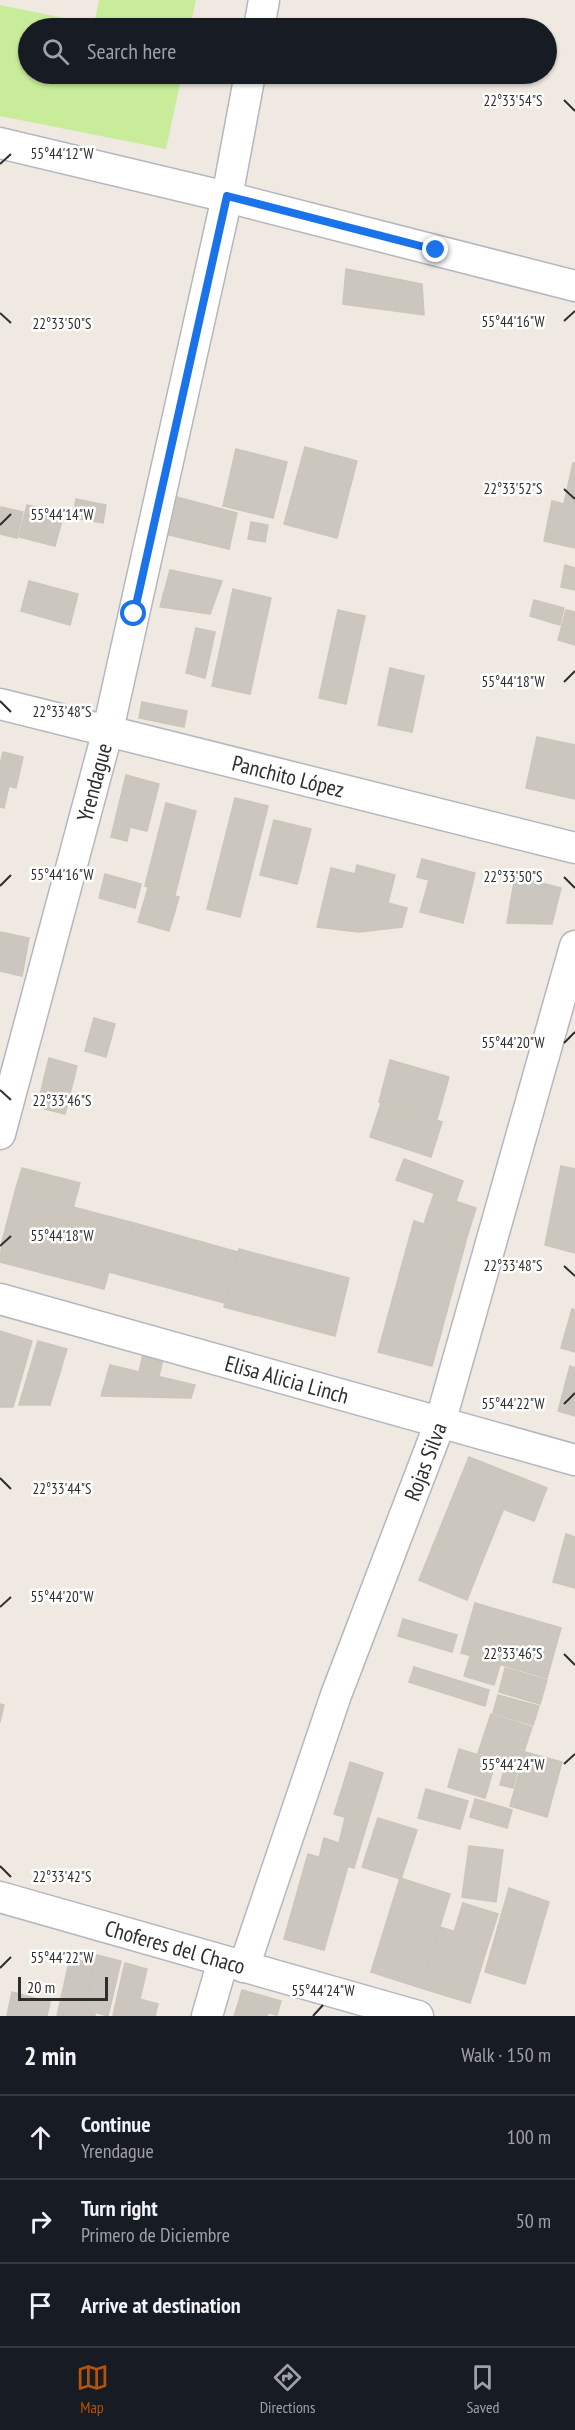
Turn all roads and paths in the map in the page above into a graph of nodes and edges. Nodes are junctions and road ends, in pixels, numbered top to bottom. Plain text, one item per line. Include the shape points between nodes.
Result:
1 (264, 0) edge
2 (261, 18) edge
3 (248, 84) edge
4 (0, 143) edge
5 (227, 196) junction
6 (575, 286) edge
7 (0, 704) edge
8 (108, 730) junction
9 (575, 848) edge
10 (575, 946) edge
11 (0, 1134) edge
12 (0, 1299) edge
13 (440, 1423) junction
14 (575, 1460) edge
15 (0, 1897) edge
16 (233, 1964) junction
17 (410, 2015) edge
18 (207, 2016) edge

1 - 2 street
3 - 5 street, Yrendague
4 - 5 street
5 - 6 street
5 - 8 street, Yrendague
7 - 8 street, Panchito López
8 - 9 street, Panchito López
8 - 11 street, Yrendague
10 - 13 street, Rojas Silva
12 - 13 street, Elisa Alicia Linch
13 - 14 street, Elisa Alicia Linch
13 - 16 street, Rojas Silva
15 - 16 street, Choferes del Chaco
16 - 17 street, Choferes del Chaco
16 - 18 street, Rojas Silva

